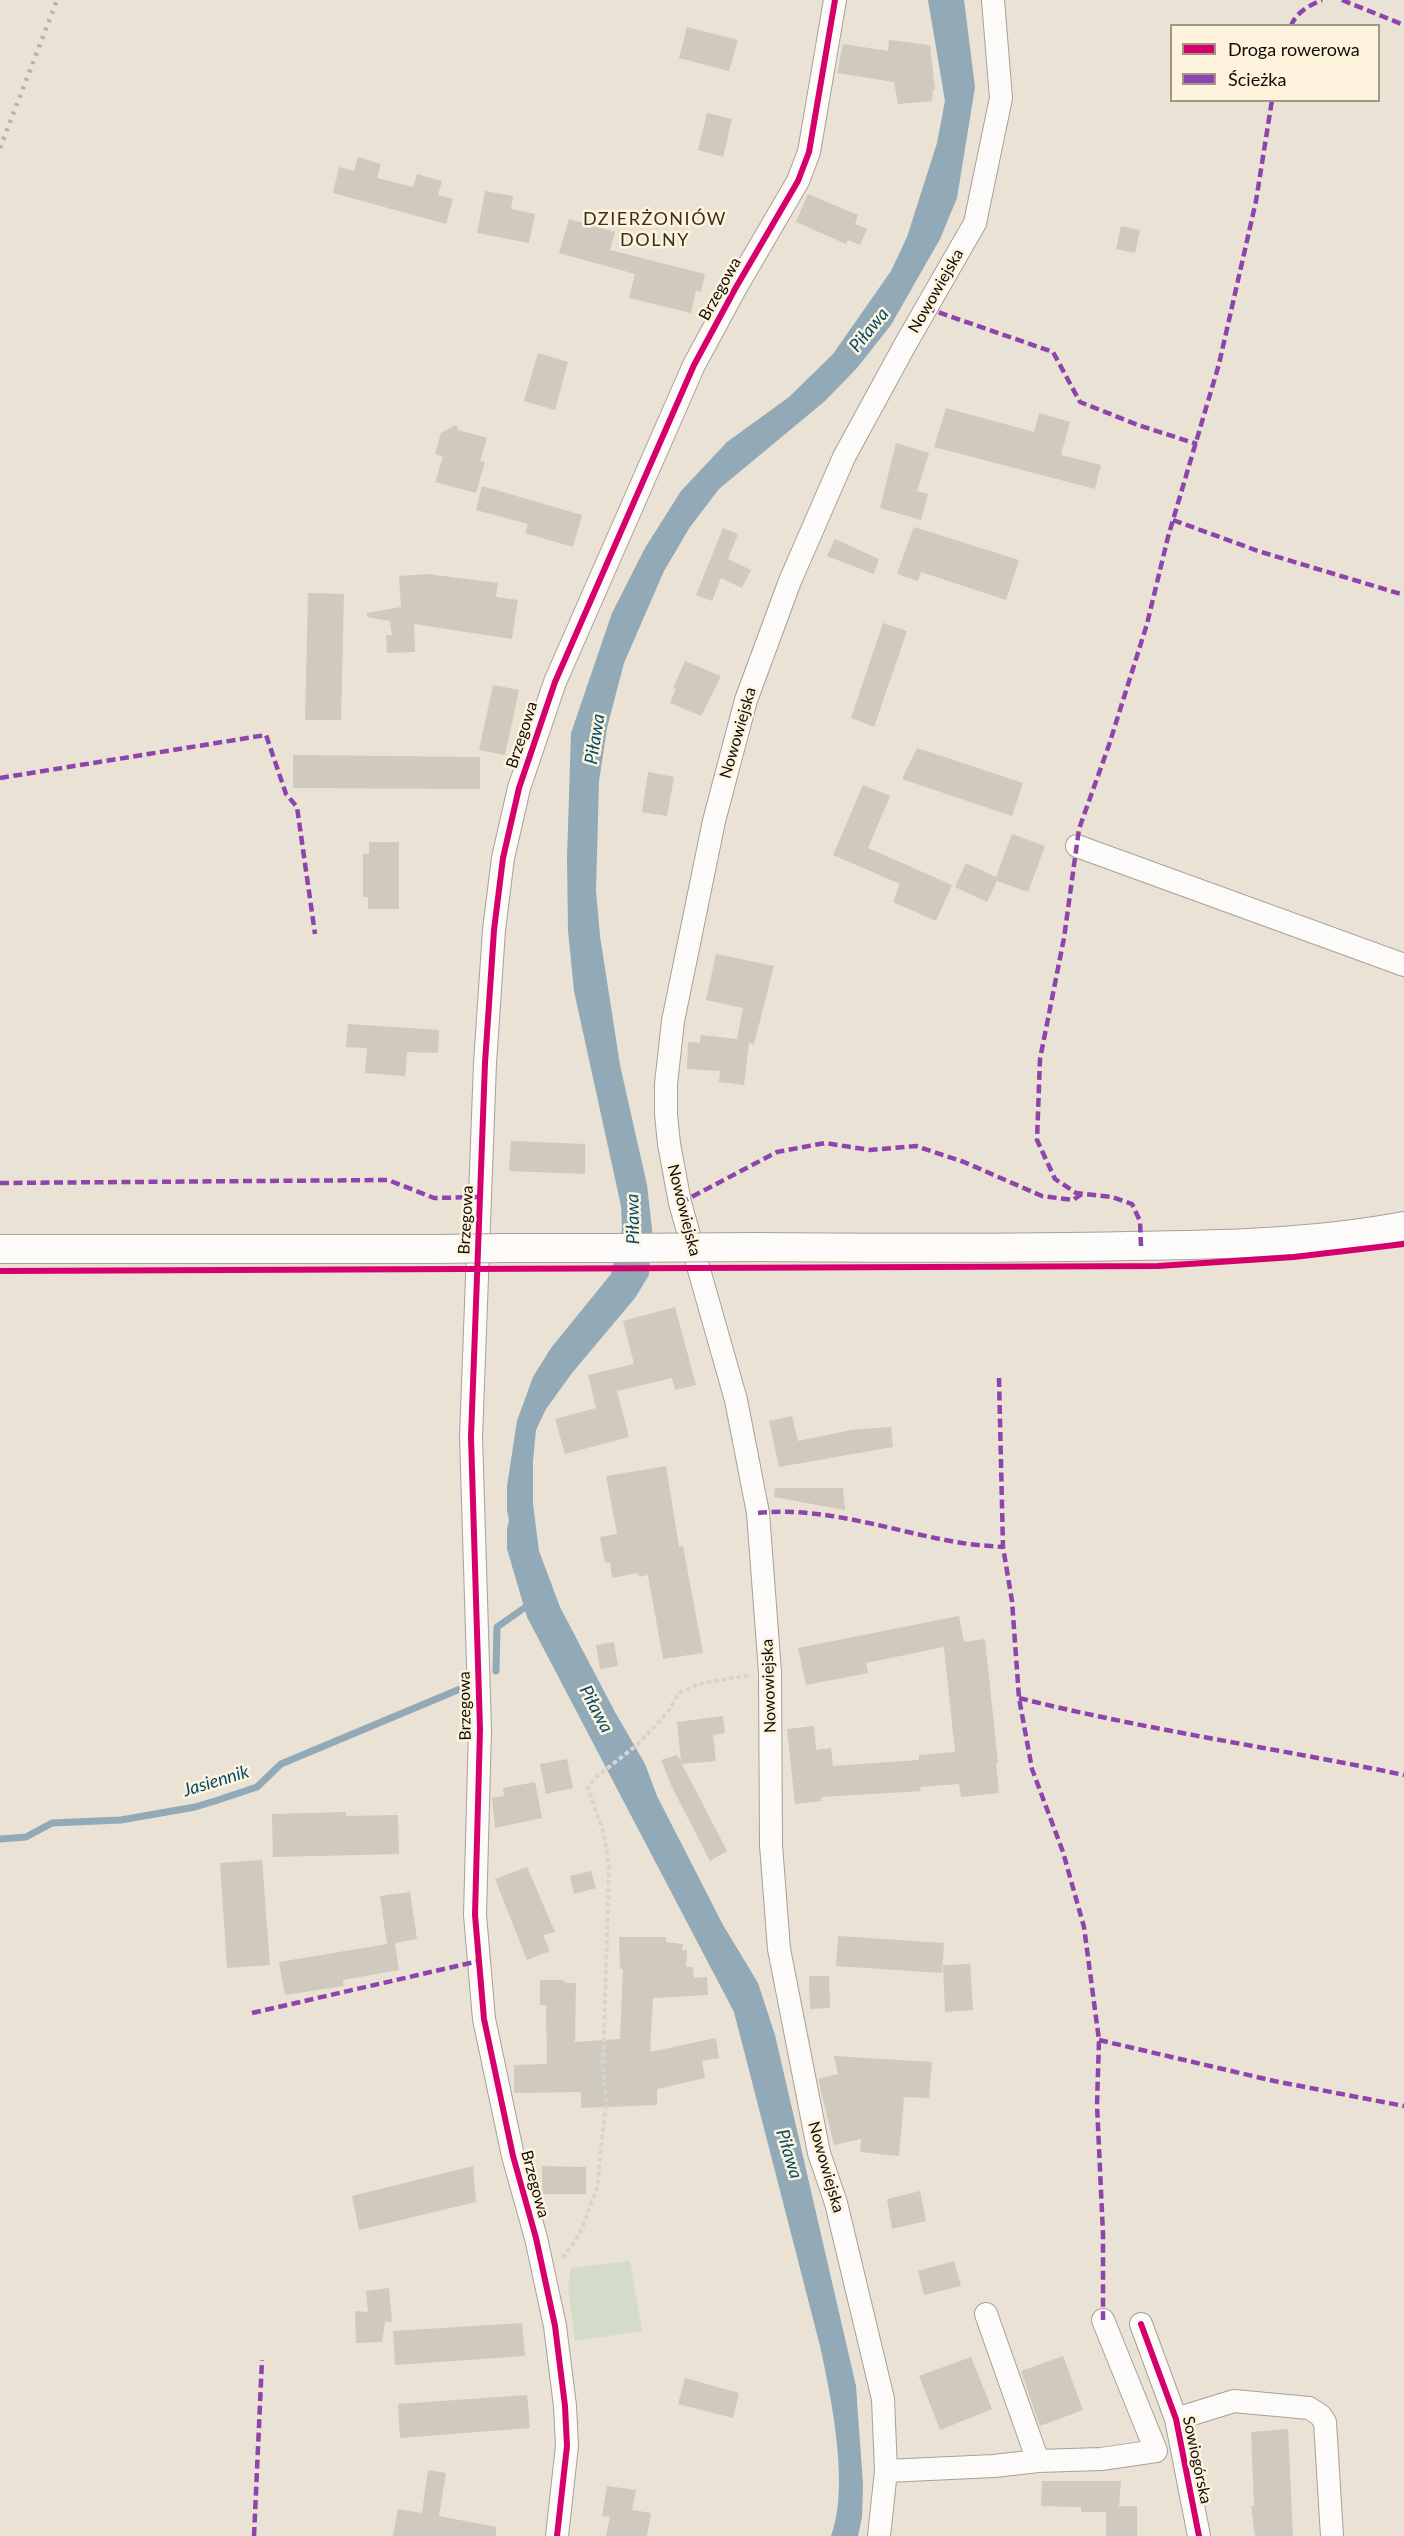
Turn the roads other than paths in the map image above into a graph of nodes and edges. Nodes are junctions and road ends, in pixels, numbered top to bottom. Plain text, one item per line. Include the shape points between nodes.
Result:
1 (835, 0) edge
2 (993, 0) edge
3 (1077, 846) dead end
4 (1404, 965) edge
5 (1404, 1226) edge
6 (0, 1250) edge
7 (986, 2314) dead end
8 (1103, 2320) dead end
9 (1140, 2324) dead end
10 (1176, 2419) junction
11 (1183, 2446) junction
12 (1156, 2451) junction
13 (1038, 2461) junction
14 (886, 2471) junction
15 (557, 2536) edge
16 (879, 2536) edge
17 (1199, 2536) edge
18 (1332, 2536) edge

1 - 15 street, Brzegowa via 809,152 798,181 694,365 555,682 519,788 503,858 494,930 471,1437 480,1729 475,1915 486,2030 555,2326 567,2446
2 - 14 street, Nowowiejska via 1001,98 975,223 844,458 768,638 732,746 673,1021 666,1084 669,1144 680,1203 736,1400 758,1513 770,1672 771,1845 779,1949 819,2152 837,2203 883,2399
3 - 4 street
5 - 6 main road, bridge via 1262,1242 1163,1246
7 - 13 street
8 - 12 street
9 - 10 street, Sowiogórska
10 - 11 street, Sowiogórska
10 - 18 street via 1234,2402 1309,2408 1320,2415 1324,2422
11 - 12 street
11 - 17 street, Sowiogórska
12 - 13 street via 1101,2459
13 - 14 street
14 - 16 street, Nowowiejska

